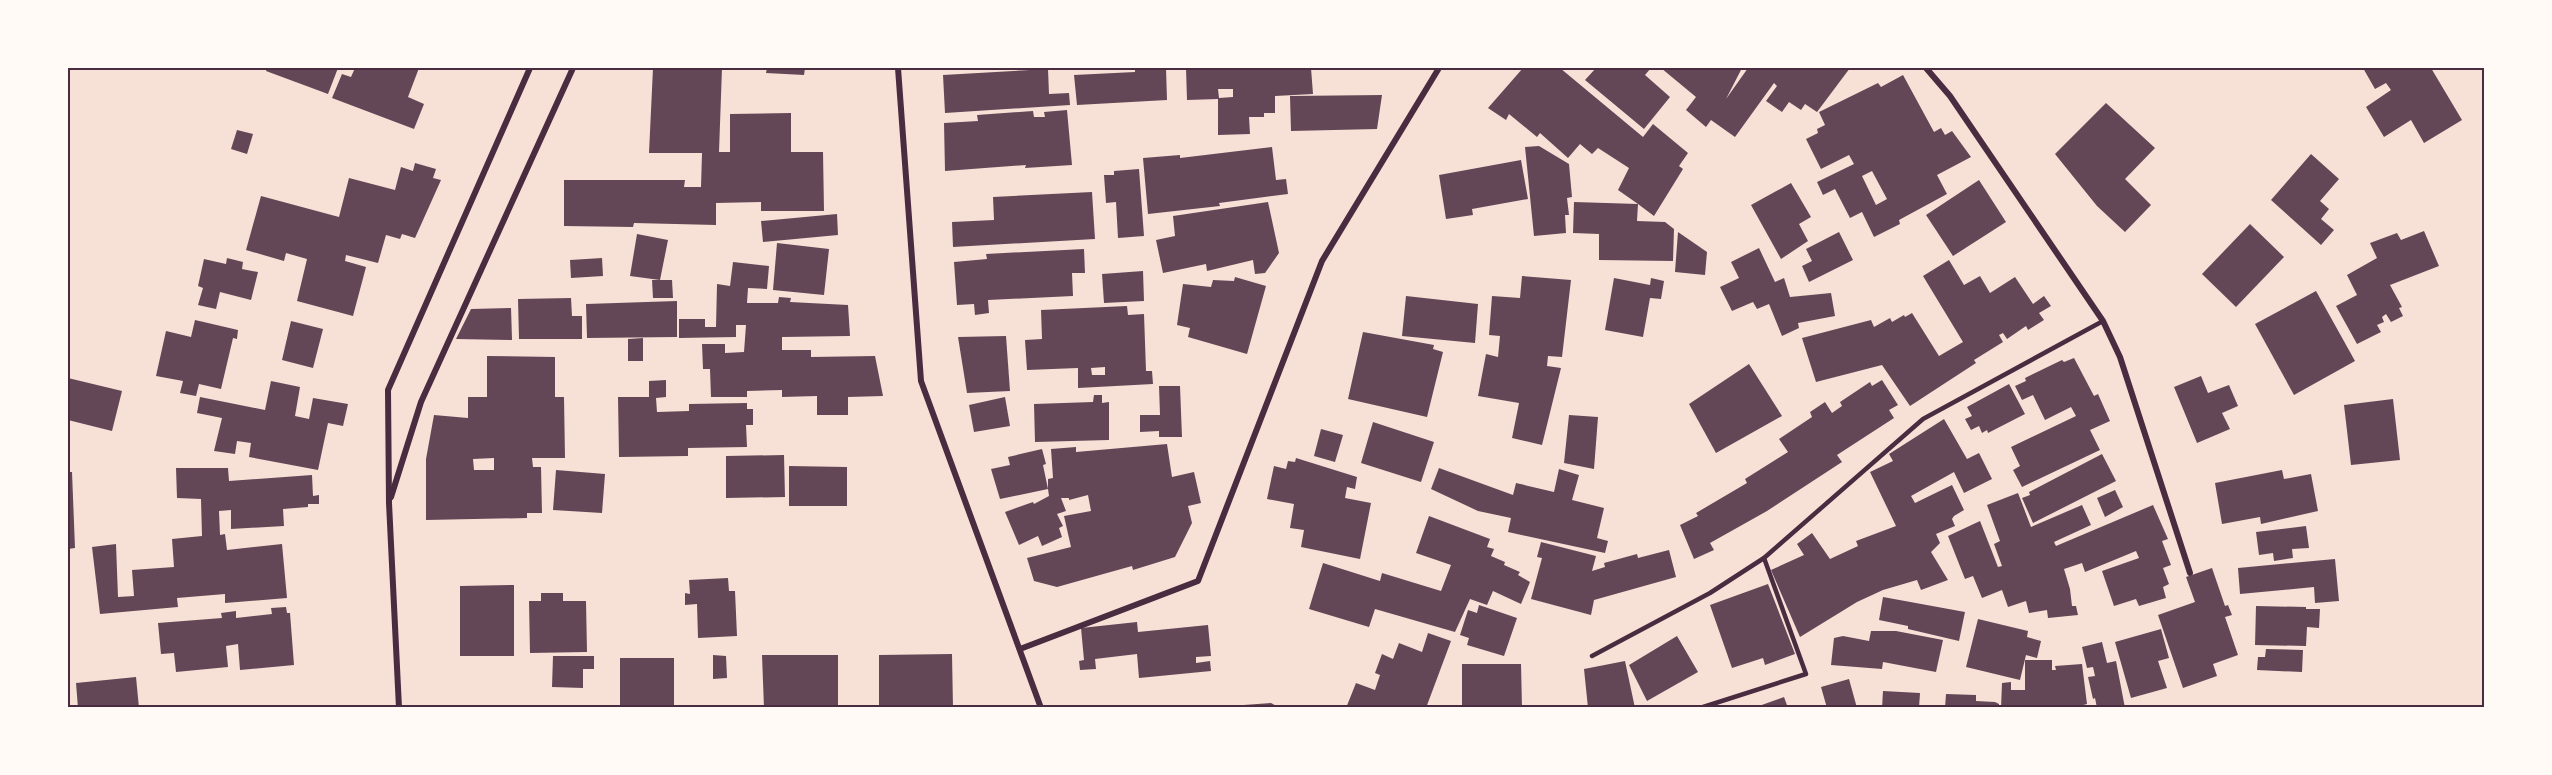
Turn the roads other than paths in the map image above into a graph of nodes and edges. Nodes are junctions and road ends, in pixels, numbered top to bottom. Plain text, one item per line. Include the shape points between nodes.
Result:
1 (530, 68) edge
2 (573, 68) edge
3 (898, 68) edge
4 (1439, 68) edge
5 (1926, 68) edge
6 (2103, 321) junction
7 (389, 503) junction
8 (1764, 558) junction
9 (2190, 573) dead end
10 (1020, 649) junction
11 (1592, 656) dead end
12 (399, 708) edge
13 (1041, 708) edge
14 (1700, 708) edge

1 - 7 street via 390,382
2 - 7 street via 421,402
3 - 10 street via 921,381
4 - 10 street via 1322,261 1198,581
5 - 6 street via 1950,96
6 - 8 lane via 1923,419
6 - 9 street via 2120,357
7 - 12 street
8 - 11 lane via 1710,593
8 - 14 lane via 1806,674
10 - 13 street

